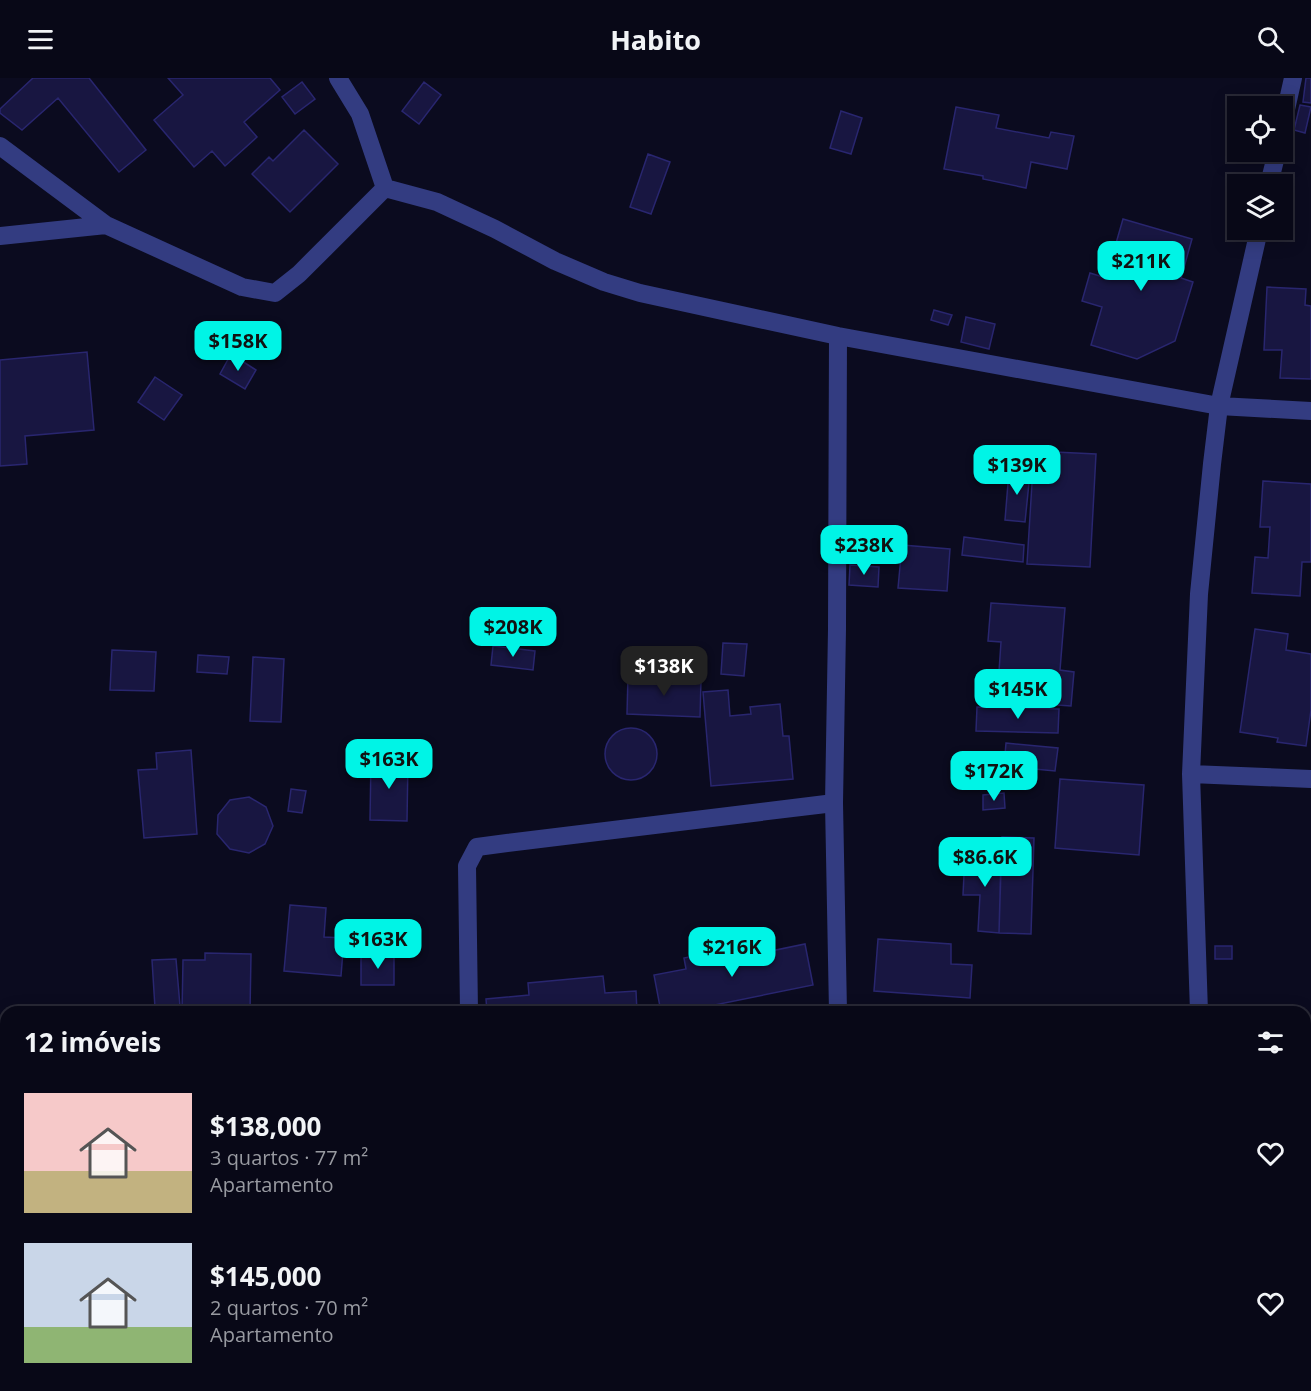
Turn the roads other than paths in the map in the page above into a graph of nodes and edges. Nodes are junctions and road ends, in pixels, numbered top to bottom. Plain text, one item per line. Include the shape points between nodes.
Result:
1 (338, 78) edge
2 (1293, 78) edge
3 (1289, 96) edge
4 (0, 146) edge
5 (385, 188) junction
6 (106, 225) junction
7 (0, 237) edge
8 (1257, 240) edge
9 (838, 336) junction
10 (1219, 406) junction
11 (1311, 411) edge
12 (1191, 774) junction
13 (1311, 779) edge
14 (834, 803) junction
15 (469, 1006) edge
16 (838, 1006) edge
17 (1199, 1006) edge

1 - 5 street via 360,114
2 - 3 street
4 - 6 street
5 - 6 street via 275,293 242,287
5 - 9 street via 437,202 604,282
6 - 7 street
8 - 10 street
9 - 10 street
9 - 14 street
10 - 11 street
10 - 12 street via 1199,594
12 - 13 street
12 - 17 street
14 - 15 street via 477,848 467,866
14 - 16 street

